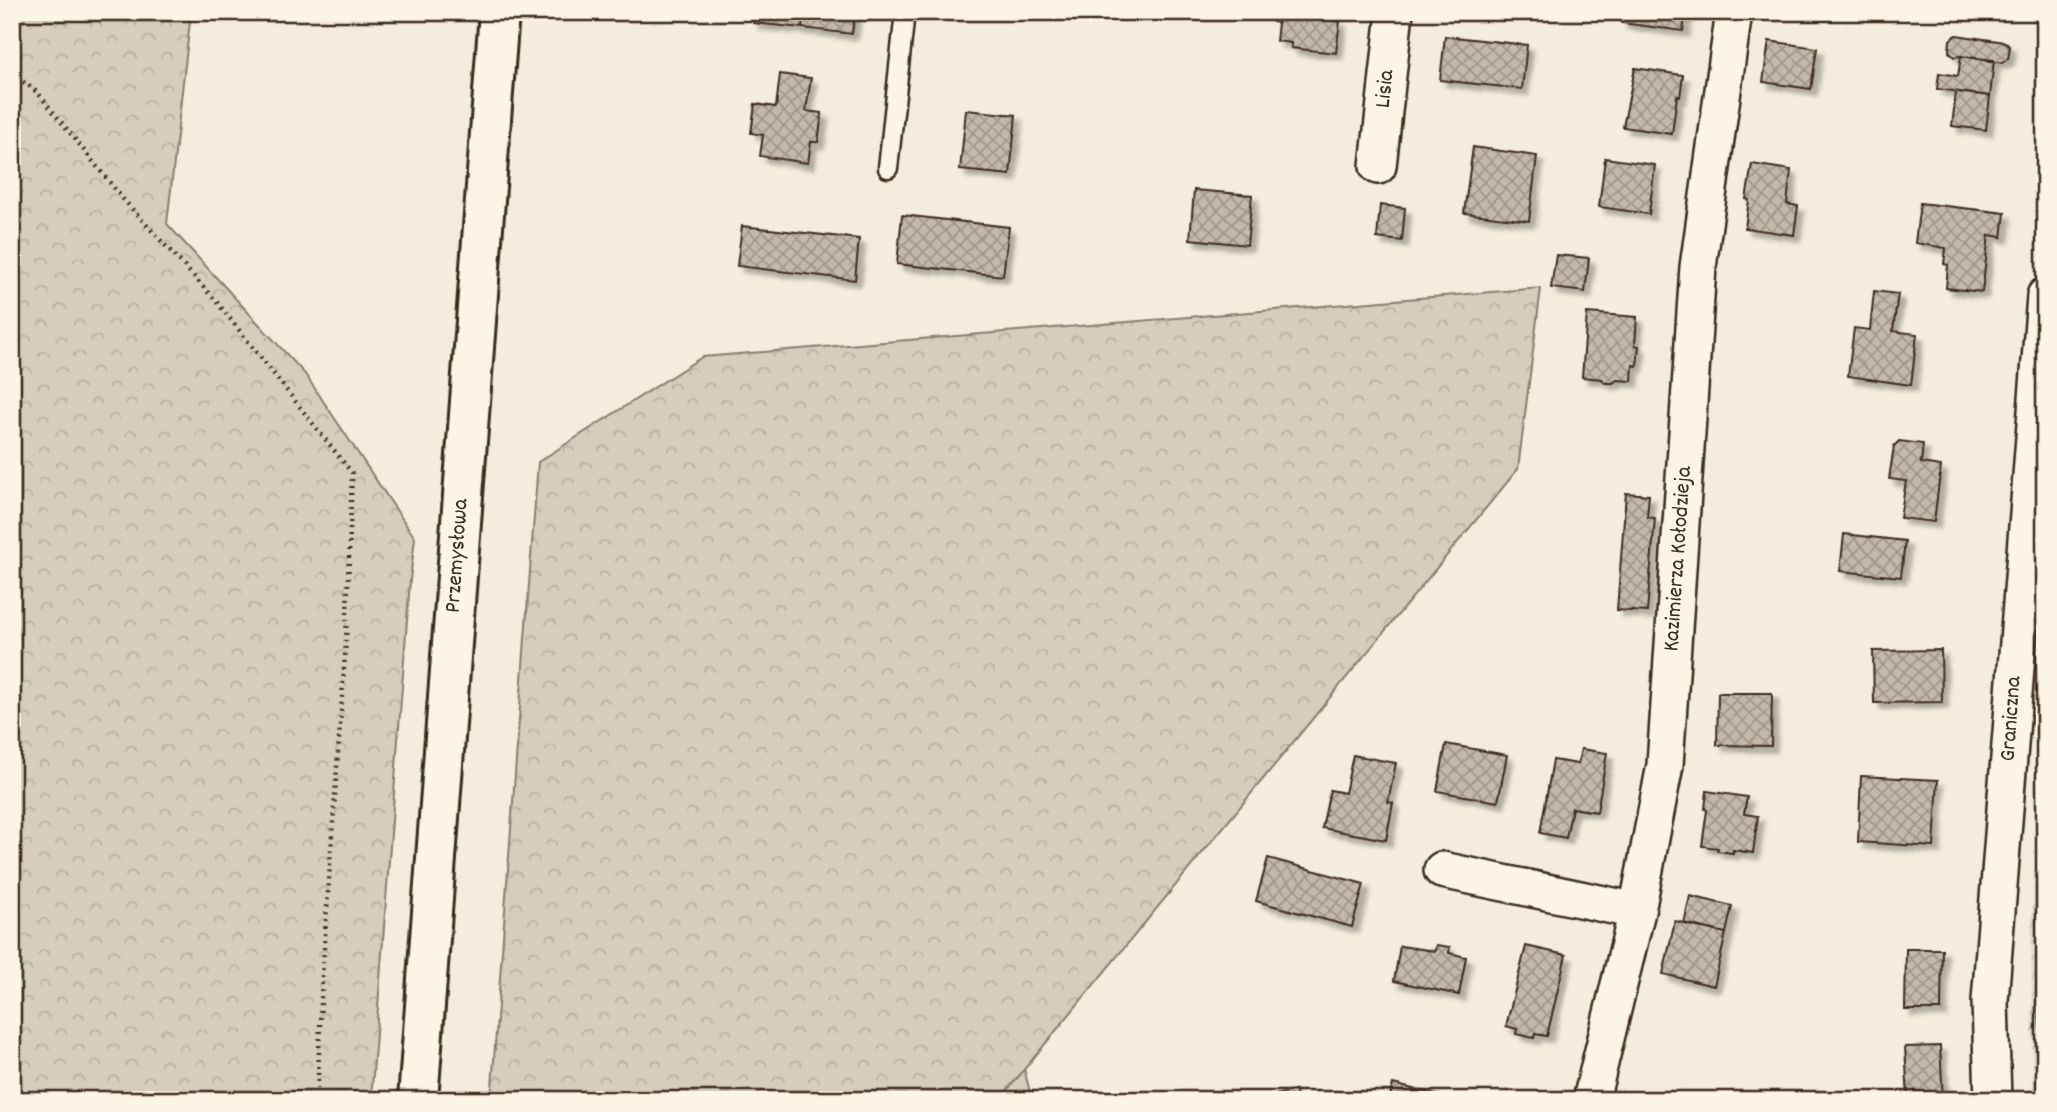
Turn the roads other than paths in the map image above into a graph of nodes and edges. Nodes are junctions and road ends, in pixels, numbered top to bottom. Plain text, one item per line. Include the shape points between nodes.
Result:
1 (499, 12) edge
2 (905, 12) edge
3 (1395, 12) edge
4 (1734, 12) edge
5 (1378, 166) dead end
6 (888, 167) dead end
7 (2045, 296) edge
8 (1442, 870) dead end
9 (1637, 911) junction
10 (418, 1100) edge
11 (1591, 1100) edge
12 (1993, 1100) edge

1 - 10 street, Przemysłowa
2 - 6 lane
3 - 5 street, Lisia
4 - 9 street, Kazimierza Kołodzieja via 1698,267 1665,765
7 - 12 street, Graniczna via 1990,1001
8 - 9 street
9 - 11 street, Kazimierza Kołodzieja

